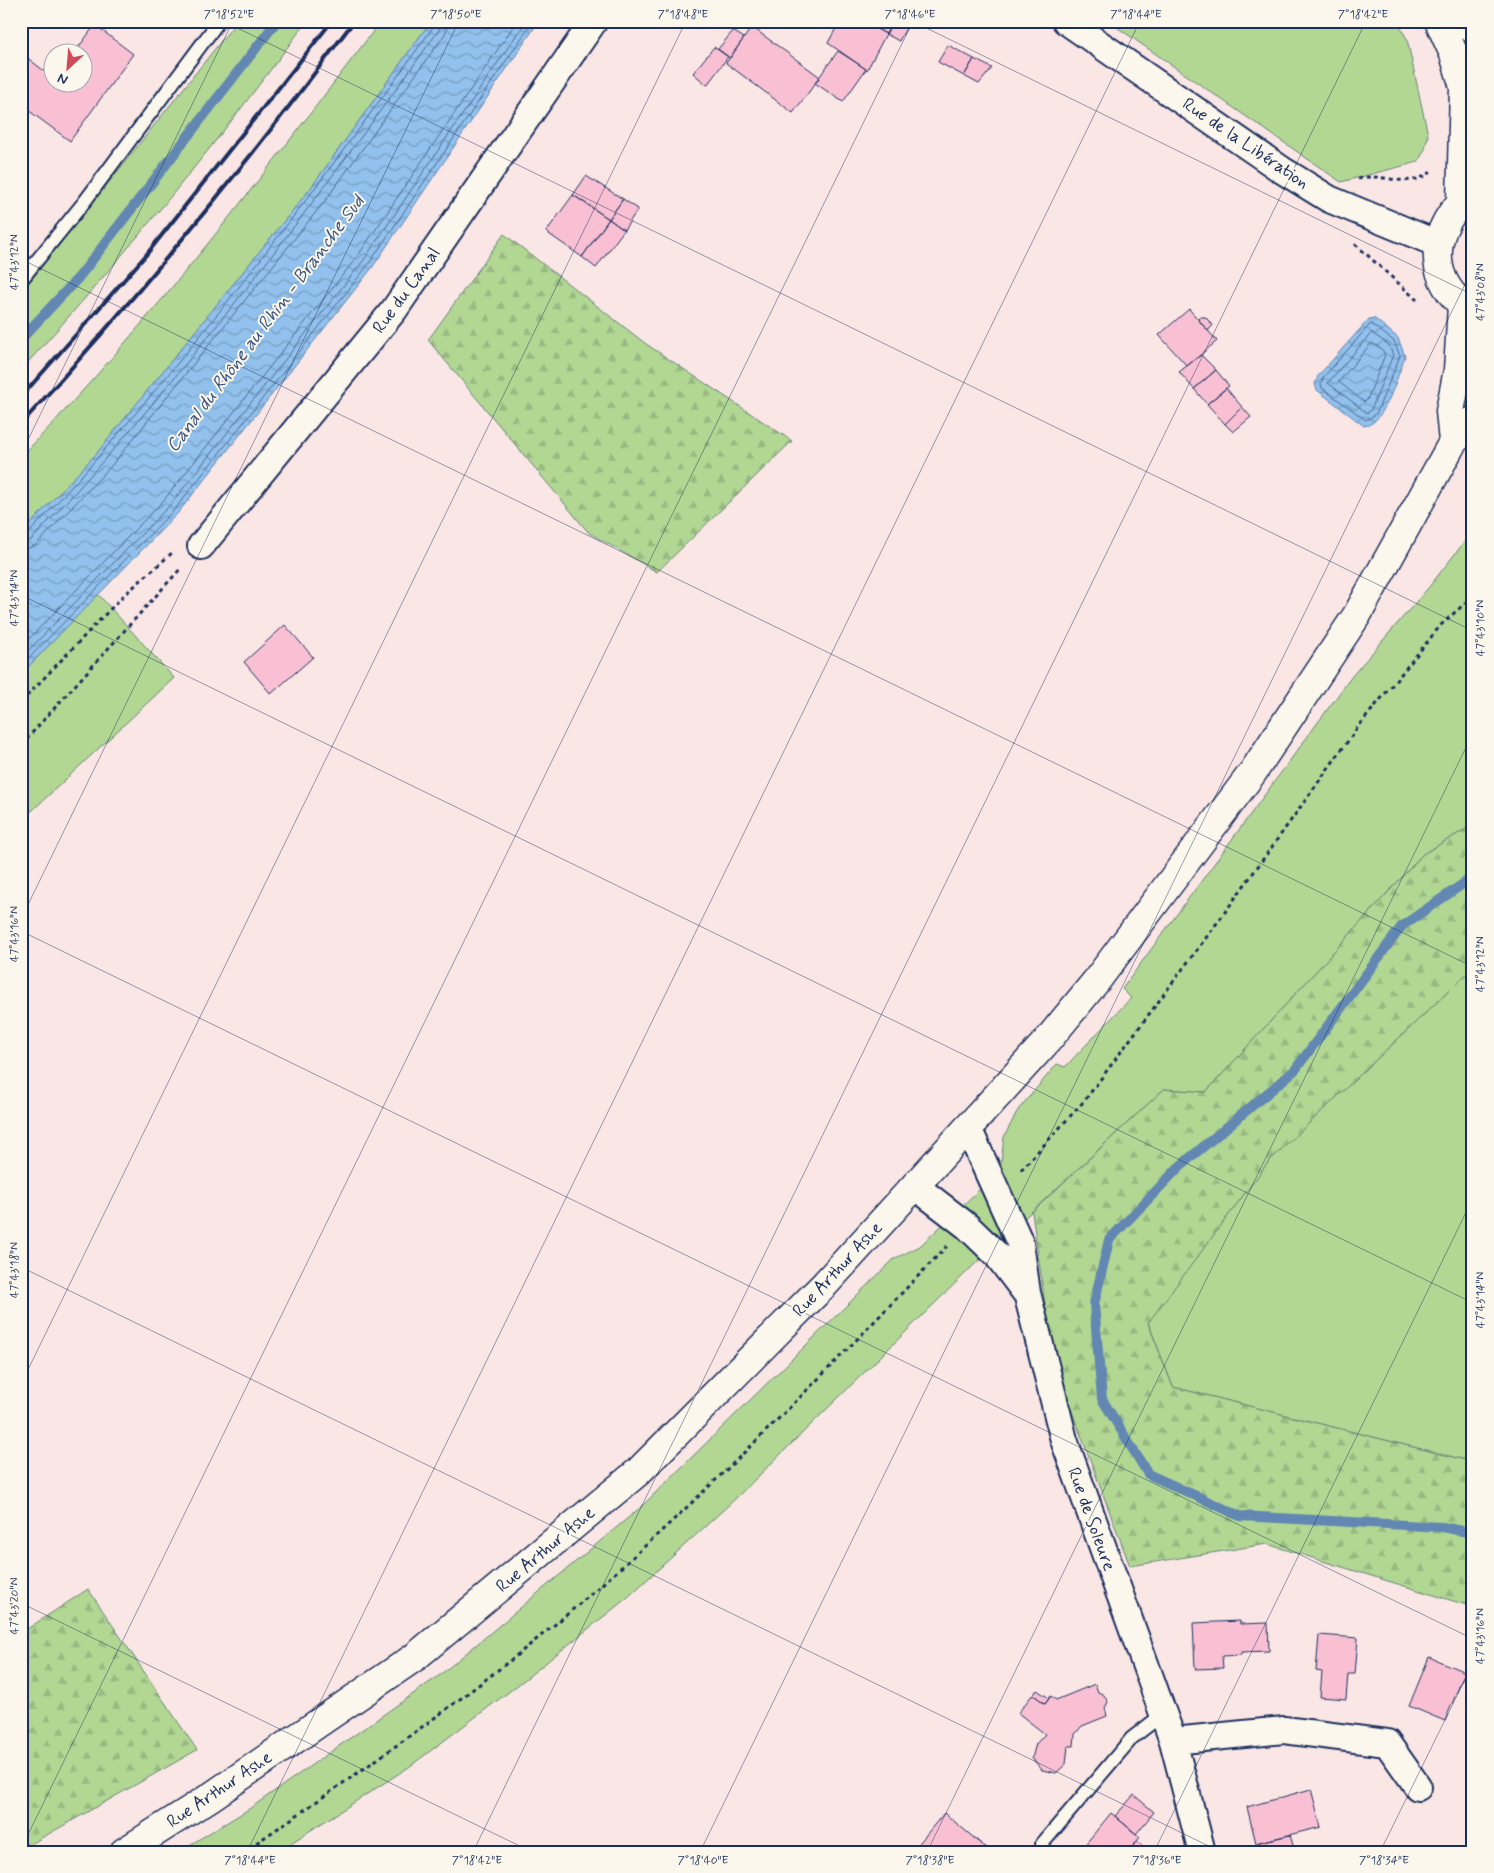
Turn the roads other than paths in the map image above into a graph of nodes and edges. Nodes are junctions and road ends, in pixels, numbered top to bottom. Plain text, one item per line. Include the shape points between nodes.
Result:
1 (218, 21) edge
2 (594, 21) edge
3 (1066, 21) edge
4 (1439, 21) edge
5 (1469, 21) edge
6 (1473, 29) edge
7 (1467, 197) edge
8 (1438, 244) junction
9 (21, 280) edge
10 (1467, 309) edge
11 (1473, 421) edge
12 (1453, 442) junction
13 (201, 546) road end
14 (968, 1128) junction
15 (915, 1186) junction
16 (1026, 1293) junction
17 (1163, 1714) junction
18 (1173, 1741) junction
19 (1418, 1787) dead end
20 (1042, 1844) dead end
21 (124, 1852) edge
22 (1202, 1852) edge

1 - 9 lane
2 - 13 street, Rue du Canal via 394,310
3 - 8 street, Rue de la Libération via 1282,170 1329,198
4 - 7 main road via 1464,87
5 - 6 main road
7 - 8 main road via 1449,215
8 - 10 main road via 1438,260 1446,287
10 - 12 main road via 1450,411
11 - 12 main road, Rue Arthur Ashe
12 - 14 main road, Rue Arthur Ashe via 1357,615 1253,772 1097,980
14 - 15 main road, Rue Arthur Ashe
14 - 16 street, Rue de Soleure via 1020,1243
15 - 16 street, Rue de Soleure via 967,1226 997,1255
15 - 21 main road, Rue Arthur Ashe via 825,1284 638,1472 415,1657
16 - 17 street, Rue de Soleure via 1064,1440
17 - 18 street, Rue de Soleure
17 - 20 lane via 1132,1738
18 - 19 street via 1284,1730 1387,1743
18 - 22 street, Rue de Soleure

